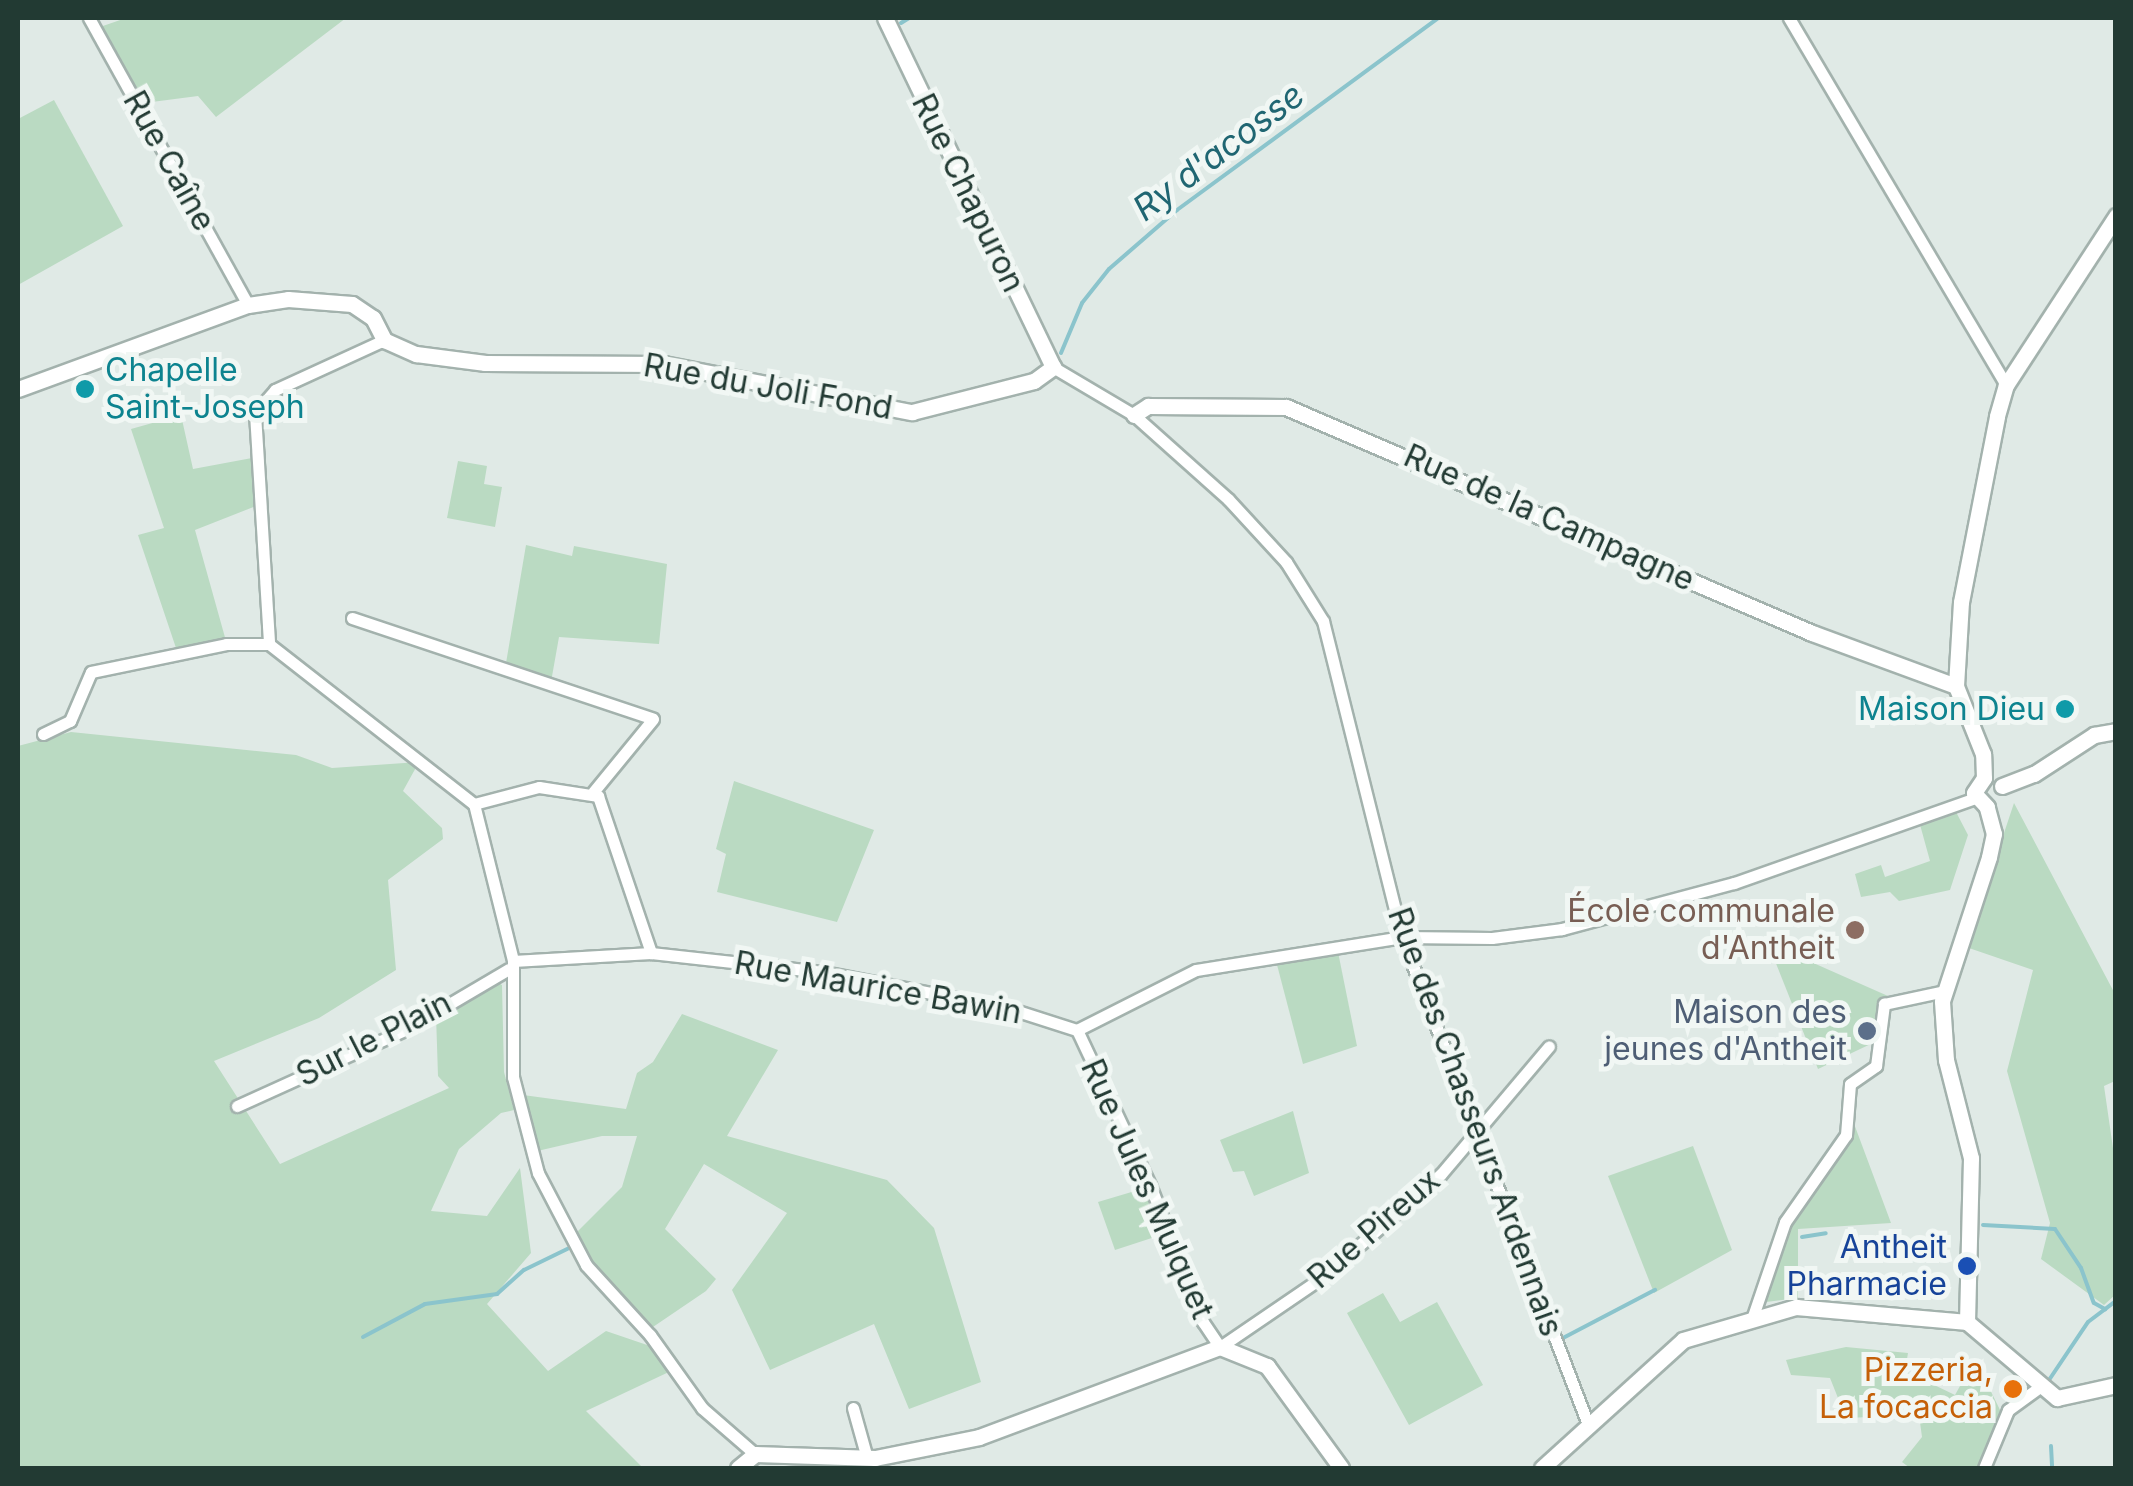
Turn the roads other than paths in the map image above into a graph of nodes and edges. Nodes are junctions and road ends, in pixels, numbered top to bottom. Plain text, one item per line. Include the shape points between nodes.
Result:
1 (89, 18) edge
2 (885, 18) edge
3 (1789, 18) edge
4 (2116, 216) edge
5 (248, 306) junction
6 (384, 340) junction
7 (1053, 367) junction
8 (2006, 385) junction
9 (18, 389) edge
10 (1134, 415) junction
11 (352, 618) dead end
12 (269, 644) junction
13 (1956, 686) junction
14 (2116, 731) edge
15 (42, 734) dead end
16 (1984, 778) junction
17 (2002, 786) junction
18 (592, 792) junction
19 (1981, 802) junction
20 (474, 804) junction
21 (1402, 937) junction
22 (650, 953) junction
23 (511, 965) junction
24 (1945, 991) junction
25 (1077, 1030) junction
26 (1549, 1046) dead end
27 (237, 1106) dead end
28 (1480, 1129) junction
29 (1752, 1316) junction
30 (1967, 1322) junction
31 (1220, 1347) junction
32 (2116, 1385) edge
33 (2038, 1388) junction
34 (854, 1408) dead end
35 (1590, 1427) junction
36 (755, 1454) junction
37 (872, 1461) edge
38 (1338, 1467) edge
39 (738, 1468) edge
40 (1542, 1468) edge
41 (1984, 1468) edge

1 - 5 street, Rue Caîne
2 - 7 street, Rue Chapuron
3 - 8 street
4 - 8 street
5 - 6 street via 288,299 352,304 374,318
5 - 9 street
6 - 7 street, Rue du Joli Fond via 416,354 485,363 664,364 912,412 1034,381
6 - 12 street via 275,390 255,413
7 - 10 street
8 - 13 street via 1977,507
10 - 13 street, Rue de la Campagne via 1148,406 1286,407 1812,633
10 - 21 street, Rue des Chasseurs Ardennais via 1273,545 1323,621 1349,704
11 - 18 street via 653,719
12 - 15 street via 226,644 91,672 70,720
12 - 20 street
13 - 16 street via 1983,754
14 - 17 street via 2094,735 2034,774
16 - 17 street
16 - 19 street
17 - 19 street via 2001,801
18 - 20 street via 539,787
18 - 22 street
19 - 21 street via 1734,883 1562,929 1492,938
19 - 24 street via 1993,820 1989,857
20 - 23 street
21 - 25 street via 1196,970
21 - 28 street, Rue des Chasseurs Ardennais
22 - 23 street, Rue Maurice Bawin
22 - 25 street, Rue Maurice Bawin via 932,991
23 - 27 street, Sur le Plain via 407,1029
23 - 36 street via 513,1077 538,1174 586,1265 702,1408
24 - 29 street via 1884,1004 1876,1066 1850,1084 1846,1136 1785,1222
24 - 30 street via 1941,1032 1971,1158
25 - 31 street, Rue Jules Mulquet via 1150,1186 1203,1322
26 - 28 street, Rue Pireux
28 - 31 street, Rue Pireux via 1385,1225
28 - 35 street, Rue des Chasseurs Ardennais
29 - 30 street via 1823,1307
29 - 35 street via 1683,1340
30 - 33 street
31 - 37 street via 1005,1430
31 - 38 street, Rue Jules Mulquet via 1268,1366
32 - 33 street via 2057,1398
33 - 41 street via 2008,1410
34 - 37 street
35 - 40 street
36 - 37 street
36 - 39 street

